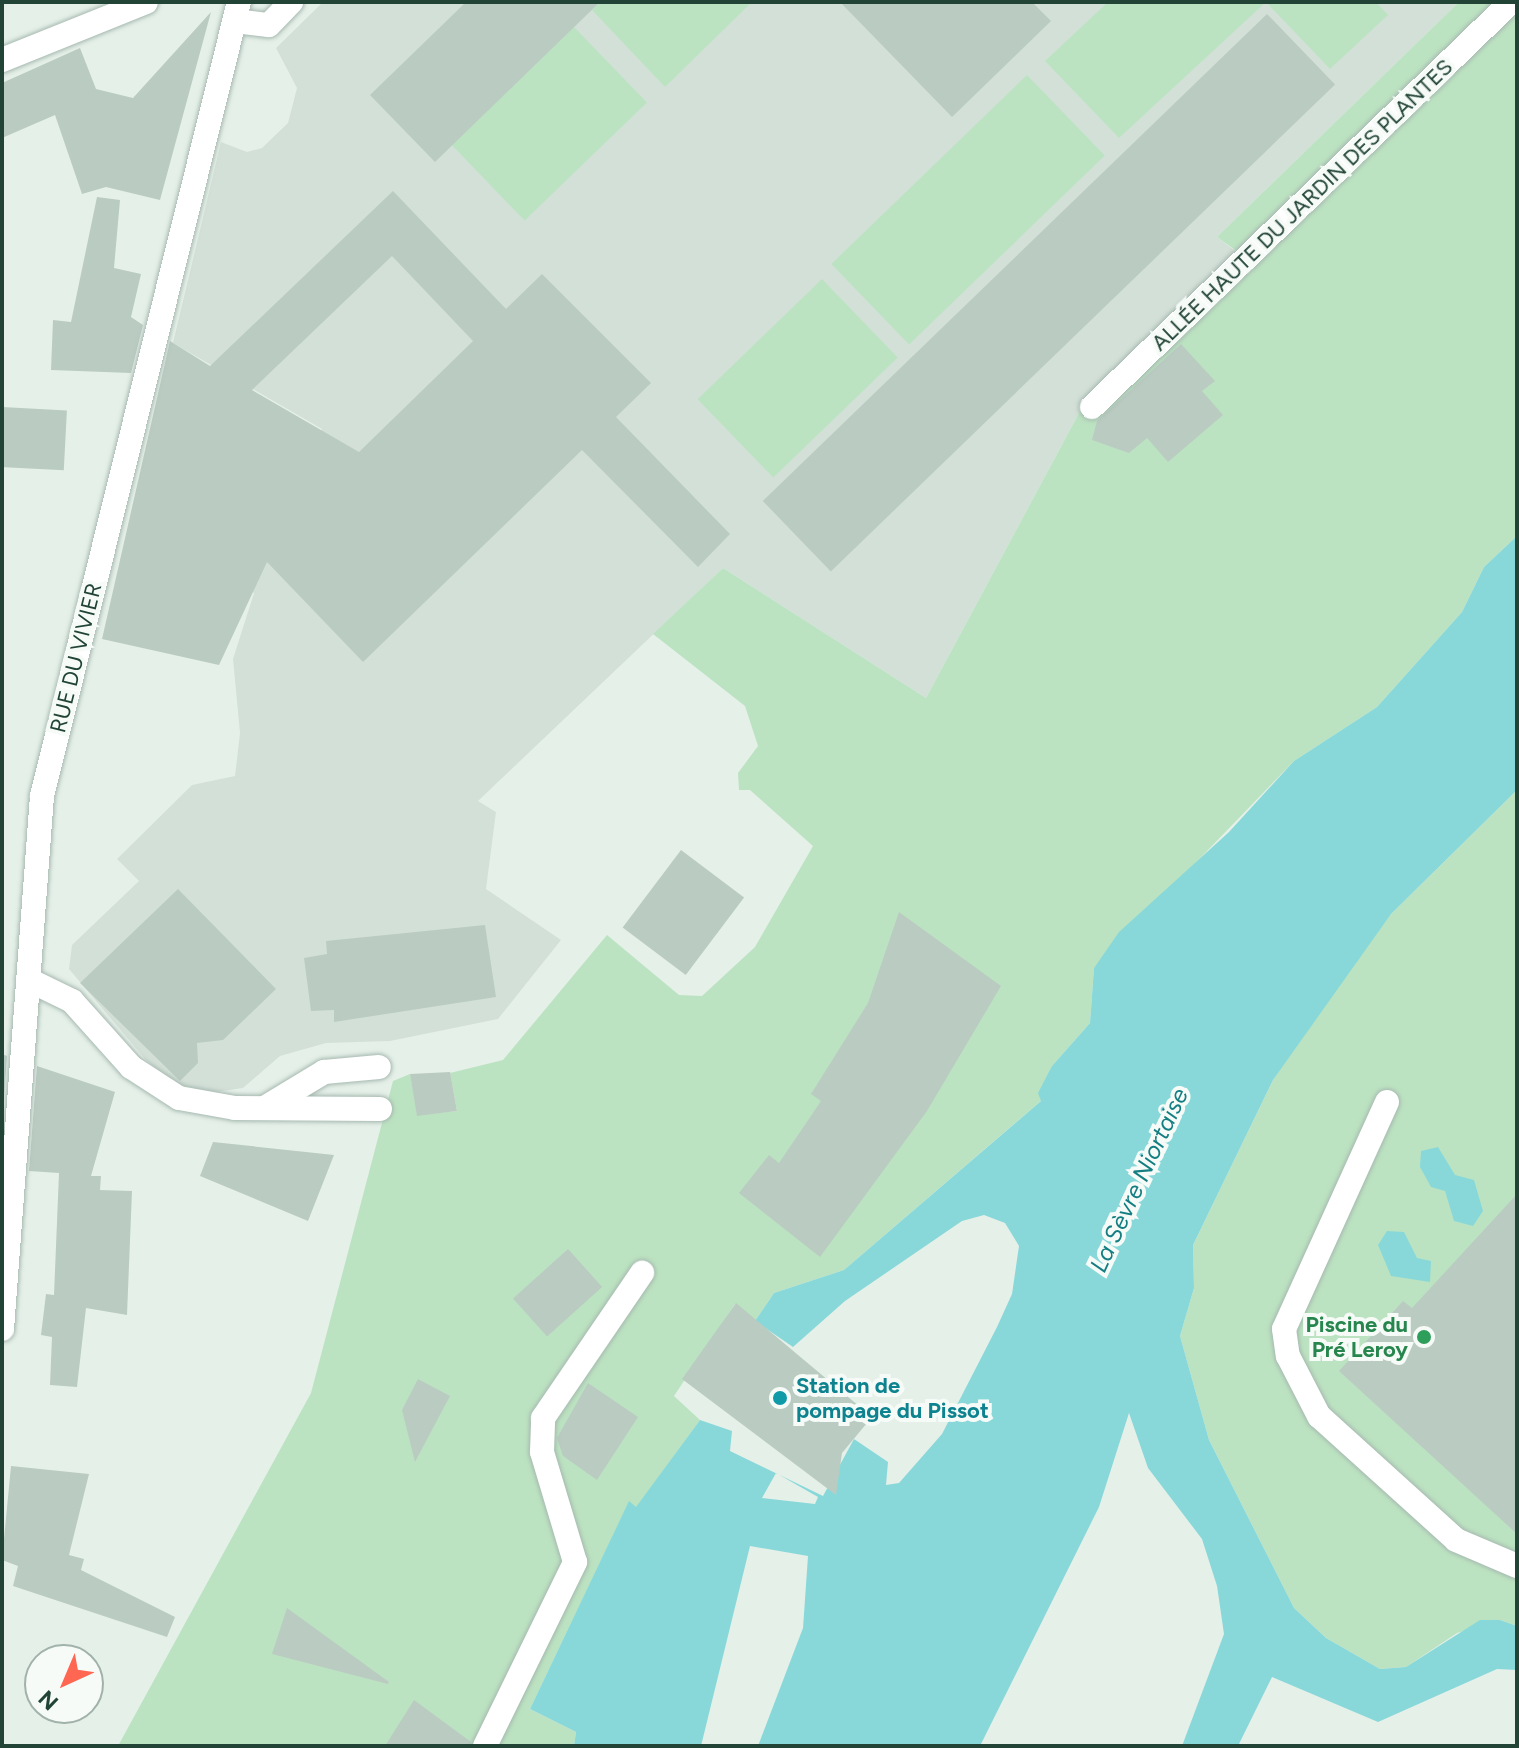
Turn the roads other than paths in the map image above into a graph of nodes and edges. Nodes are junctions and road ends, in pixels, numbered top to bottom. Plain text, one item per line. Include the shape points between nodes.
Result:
1 (146, 2) edge
2 (291, 2) edge
3 (1511, 2) edge
4 (237, 12) edge
5 (2, 60) edge
6 (1092, 407) dead end
7 (29, 980) junction
8 (379, 1067) dead end
9 (1387, 1102) dead end
10 (266, 1107) junction
11 (380, 1109) dead end
12 (642, 1273) dead end
13 (2, 1329) edge
14 (1517, 1566) edge
15 (485, 1746) edge

1 - 5 street
2 - 4 street via 269,25
3 - 6 street, ALLÉE HAUTE DU JARDIN DES PLANTES
4 - 7 street, RUE DU VIVIER via 42,796
7 - 10 street via 72,1001 157,1087 196,1104
7 - 13 street, RUE DU VIVIER
8 - 10 street via 324,1072
9 - 14 street via 1284,1329 1288,1356 1319,1416 1456,1540
10 - 11 street
12 - 15 street via 543,1418 542,1452 575,1562

